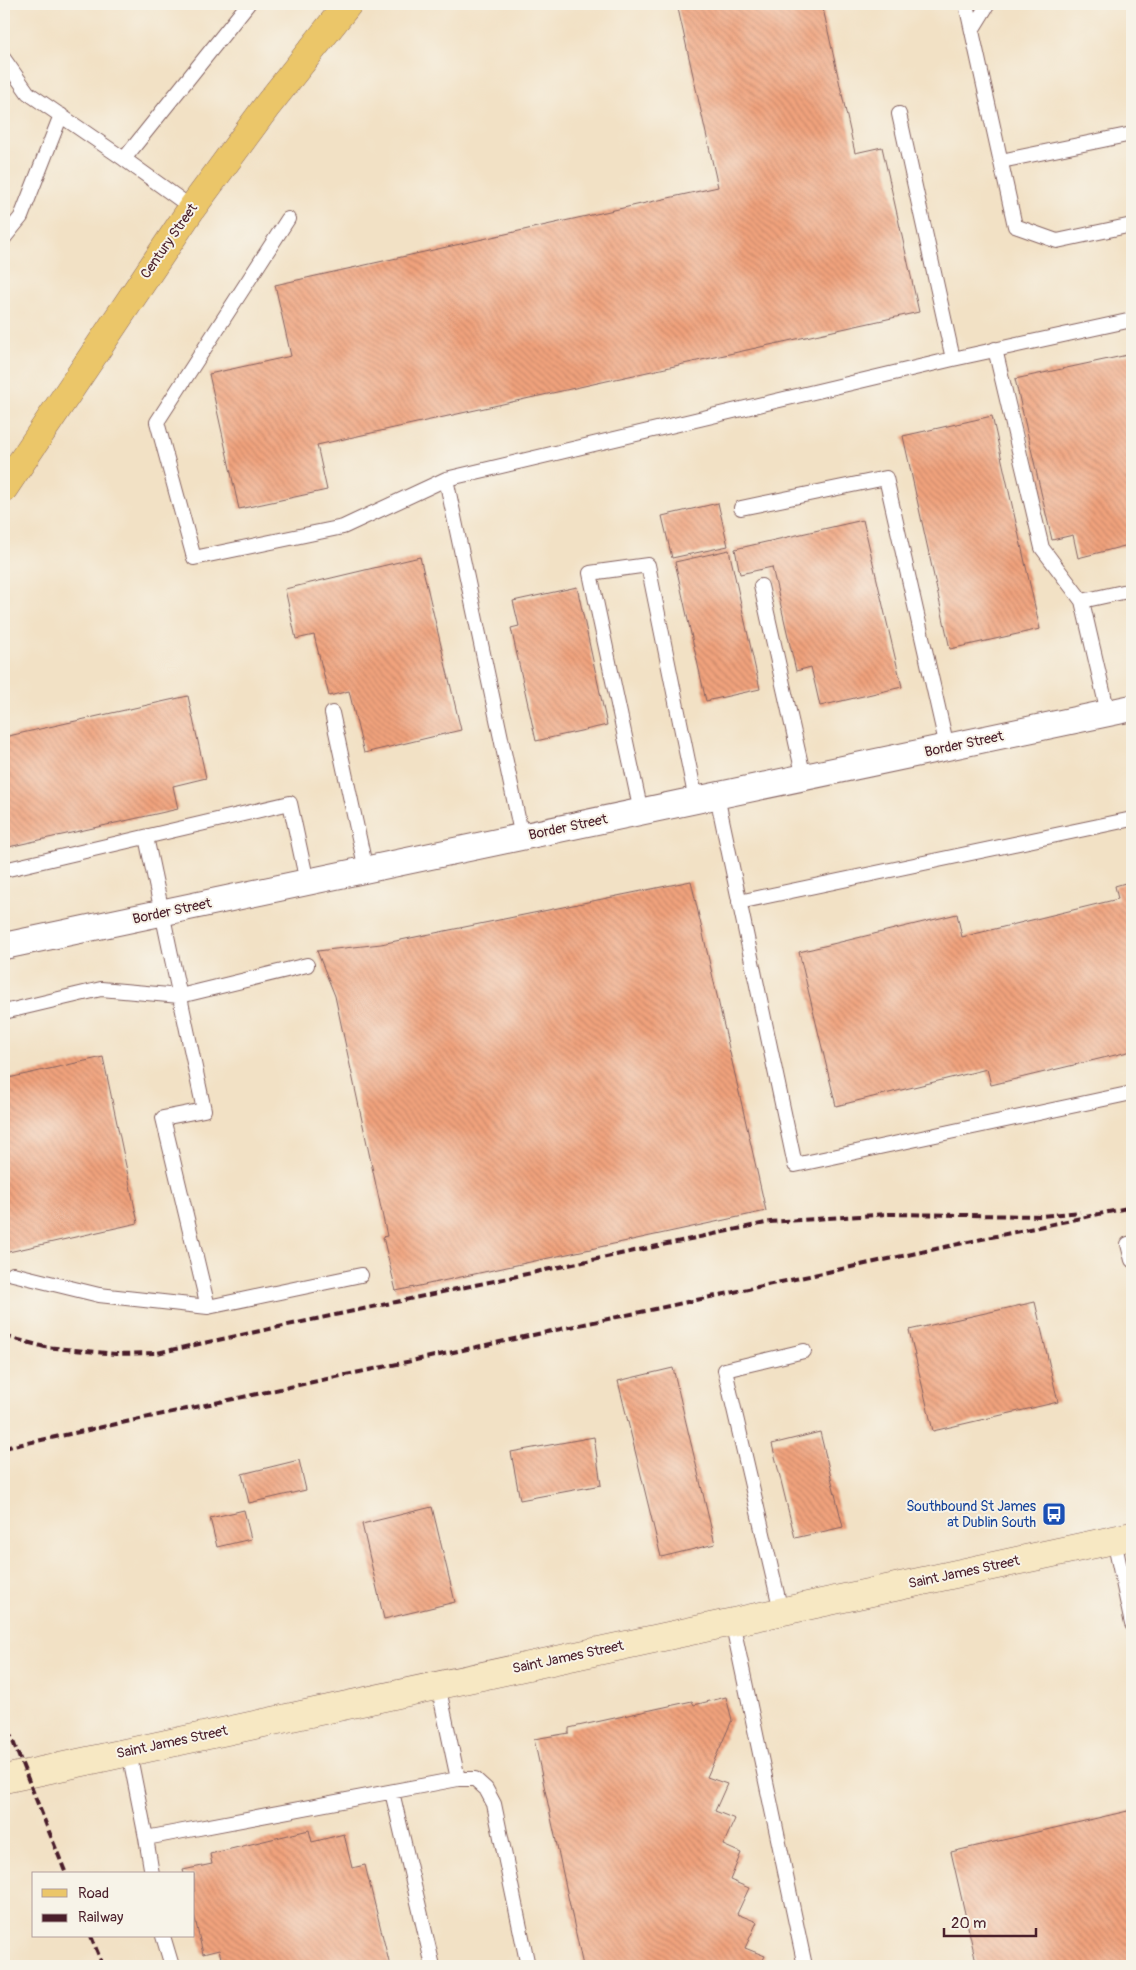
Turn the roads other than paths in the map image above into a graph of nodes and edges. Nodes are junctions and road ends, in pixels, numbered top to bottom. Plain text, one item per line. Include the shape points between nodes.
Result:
1 (248, 4) edge
2 (348, 4) edge
3 (966, 4) edge
4 (988, 4) edge
5 (972, 30) junction
6 (4, 59) edge
7 (899, 114) dead end
8 (61, 115) junction
9 (1132, 134) edge
10 (124, 159) junction
11 (1001, 161) junction
12 (192, 208) junction
13 (288, 219) dead end
14 (1132, 225) edge
15 (4, 238) edge
16 (1132, 320) edge
17 (995, 349) junction
18 (953, 359) junction
19 (446, 479) junction
20 (4, 488) edge
21 (741, 508) dead end
22 (761, 586) dead end
23 (1132, 590) edge
24 (1082, 601) junction
25 (1120, 711) edge
26 (332, 713) dead end
27 (947, 747) junction
28 (804, 778) junction
29 (706, 798) junction
30 (641, 812) junction
31 (1132, 819) edge
32 (146, 837) junction
33 (522, 837) junction
34 (4, 870) edge
35 (366, 870) junction
36 (307, 882) junction
37 (739, 902) junction
38 (161, 913) junction
39 (4, 946) edge
40 (307, 965) dead end
41 (180, 996) junction
42 (4, 1012) edge
43 (1132, 1093) edge
44 (1132, 1243) edge
45 (1132, 1260) edge
46 (13, 1274) dead end
47 (361, 1275) dead end
48 (208, 1307) junction
49 (804, 1351) dead end
50 (1123, 1538) edge
51 (781, 1611) junction
52 (732, 1621) junction
53 (1132, 1624) edge
54 (438, 1685) junction
55 (129, 1752) junction
56 (4, 1779) edge
57 (458, 1779) junction
58 (392, 1792) junction
59 (146, 1838) junction
60 (152, 1872) edge
61 (165, 1938) edge
62 (172, 1966) edge
63 (434, 1966) edge
64 (528, 1966) edge
65 (805, 1966) edge

1 - 10 lane
2 - 12 main road, Century Street
3 - 5 lane
4 - 5 lane
5 - 11 lane
6 - 8 lane via 28,93
7 - 18 lane
8 - 10 lane
8 - 15 lane via 21,217
9 - 11 lane
10 - 12 lane
11 - 14 lane via 1015,226 1057,241
12 - 20 main road, Century Street
13 - 19 lane via 157,422 194,558 343,527
16 - 17 lane
17 - 18 lane
17 - 24 lane via 1042,548
18 - 19 lane
19 - 33 lane
21 - 27 lane via 886,478
22 - 28 lane
23 - 24 lane
24 - 25 lane
25 - 27 street, Border Street
26 - 35 lane
27 - 28 street, Border Street
28 - 29 street, Border Street
29 - 30 street, Border Street
29 - 30 lane via 648,565 590,573
29 - 37 lane
30 - 33 street, Border Street
31 - 37 lane
32 - 34 lane
32 - 36 lane via 290,803
32 - 38 lane
33 - 35 street, Border Street
35 - 36 street, Border Street
36 - 38 street, Border Street
37 - 43 lane via 795,1165
38 - 39 street, Border Street
38 - 41 lane
40 - 41 lane
41 - 42 lane via 101,989
41 - 48 lane via 204,1110 163,1118
44 - 45 lane via 1128,1244
46 - 48 lane via 98,1295
47 - 48 lane
49 - 51 lane via 724,1370
50 - 51 main road, Saint James Street
50 - 53 lane
51 - 52 main road, Saint James Street
52 - 54 main road, Saint James Street
52 - 65 lane
54 - 55 main road, Saint James Street
54 - 57 lane
55 - 56 main road, Saint James Street
55 - 59 lane
57 - 58 lane
57 - 64 lane via 474,1779 486,1789 494,1804
58 - 59 lane
58 - 63 lane
59 - 60 lane
61 - 62 lane

